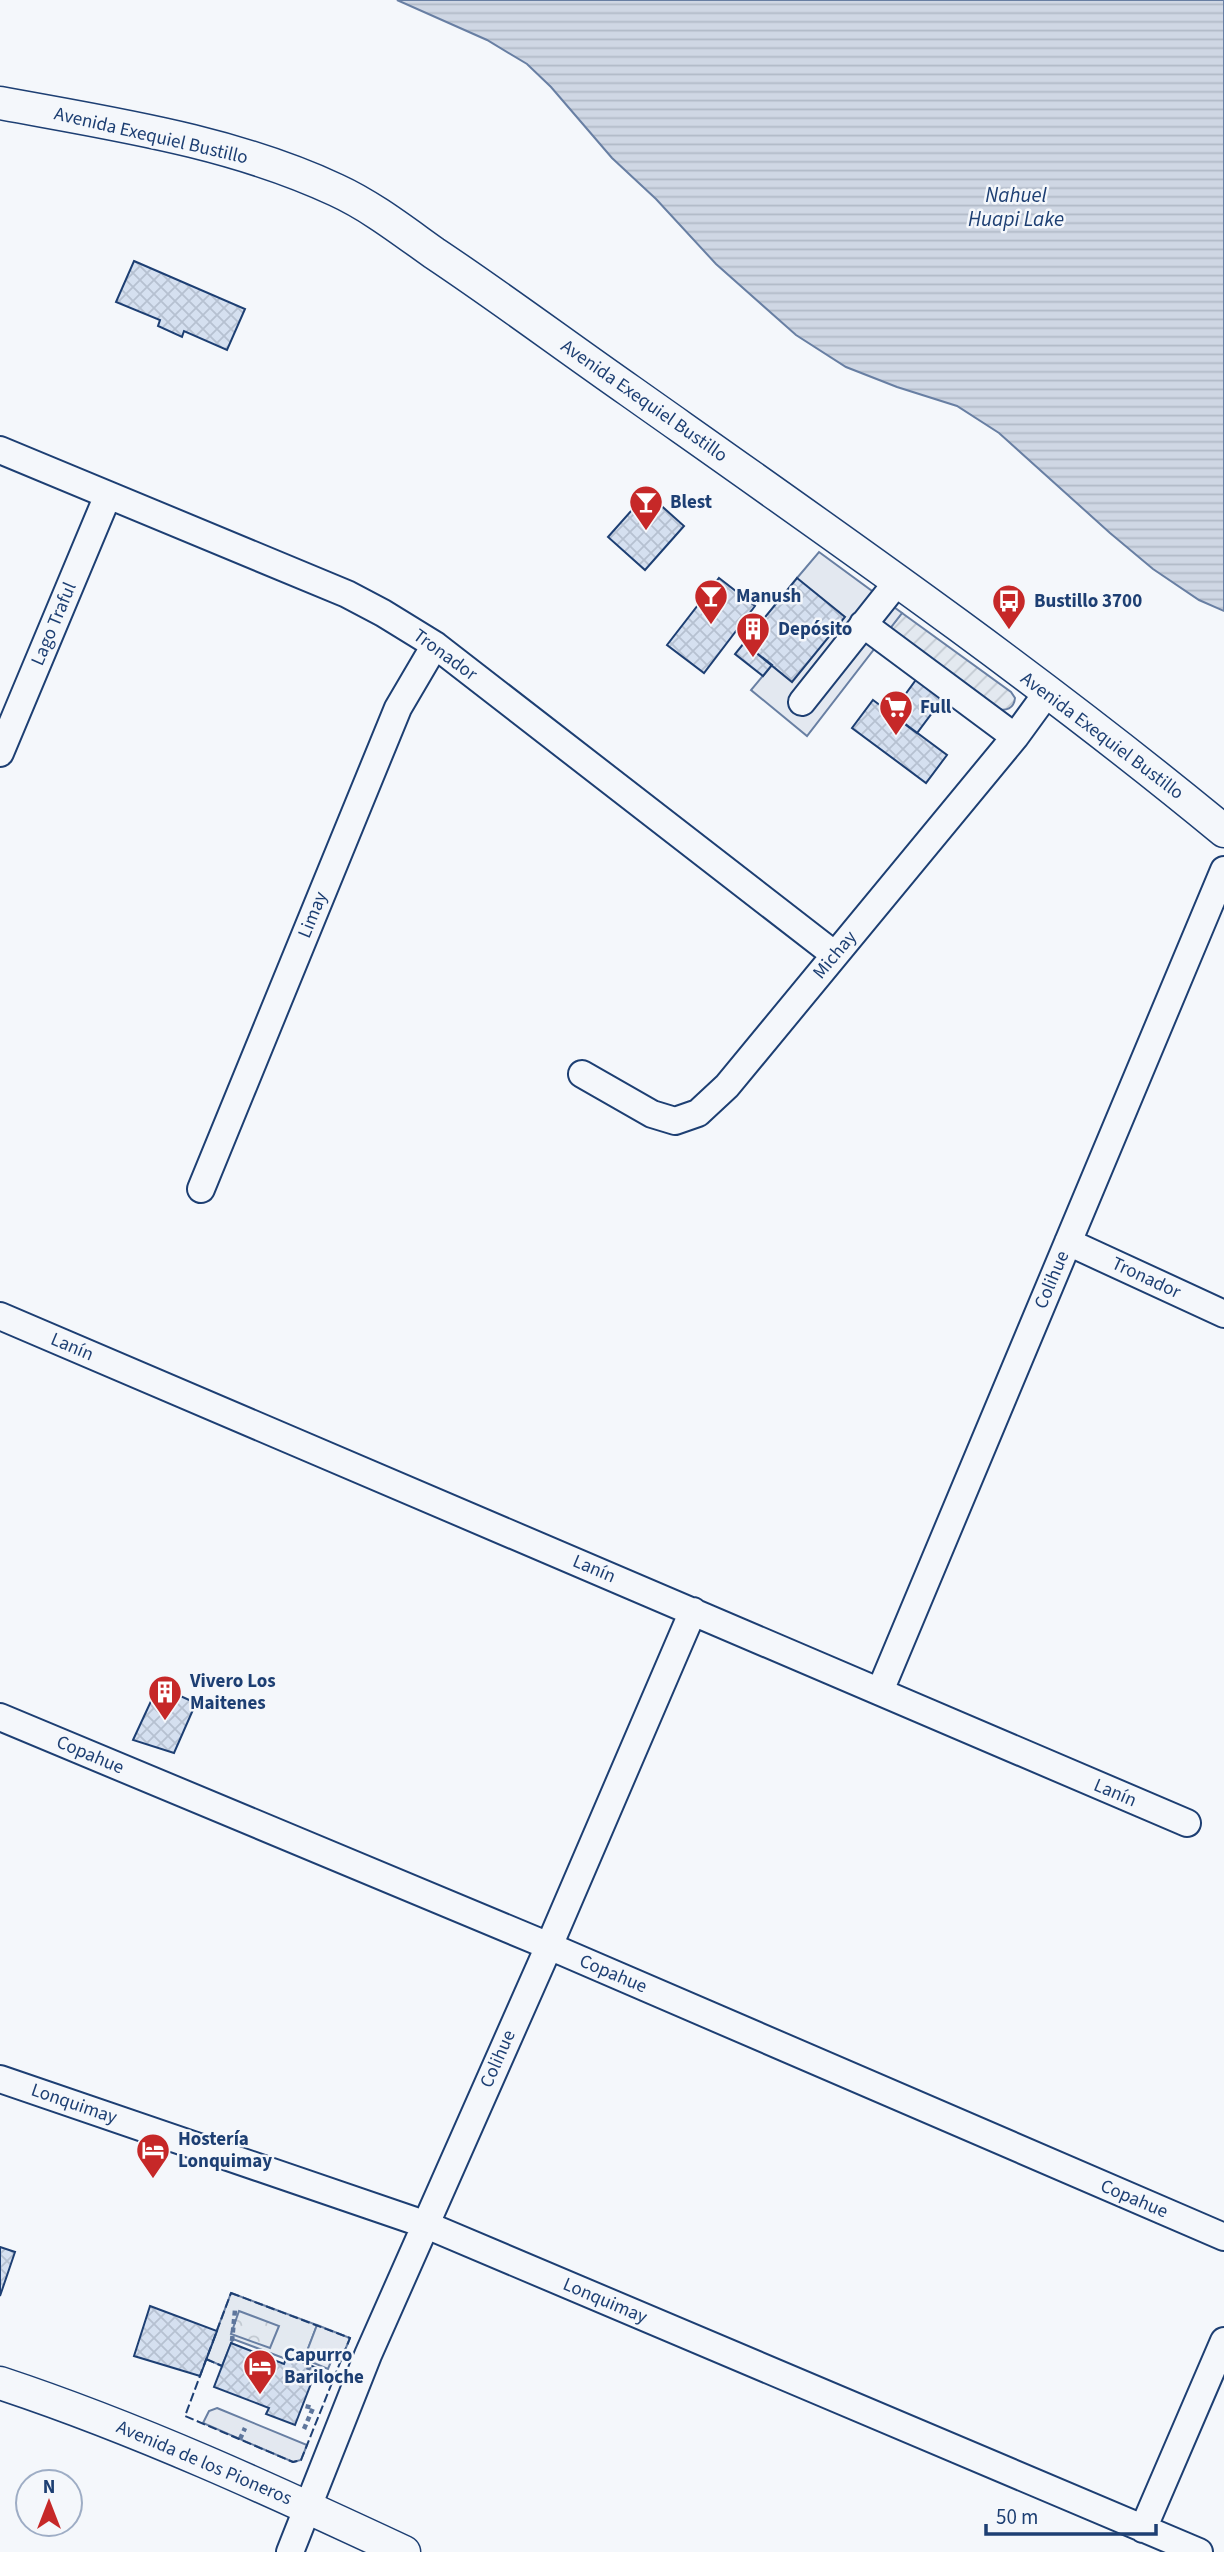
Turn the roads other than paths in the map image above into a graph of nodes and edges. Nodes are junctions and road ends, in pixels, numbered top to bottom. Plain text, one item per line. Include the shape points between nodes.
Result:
1 (0, 103) edge
2 (0, 450) edge
3 (107, 495) junction
4 (898, 581) junction
5 (863, 624) junction
6 (435, 645) junction
7 (1047, 693) junction
8 (802, 702) dead end
9 (1015, 737) junction
10 (0, 753) edge
11 (1224, 831) edge
12 (1224, 870) edge
13 (835, 955) junction
14 (582, 1074) dead end
15 (201, 1189) dead end
16 (1068, 1242) junction
17 (1224, 1314) edge
18 (0, 1316) edge
19 (693, 1611) junction
20 (880, 1691) junction
21 (0, 1717) edge
22 (1187, 1824) dead end
23 (549, 1947) junction
24 (0, 2079) edge
25 (424, 2224) junction
26 (1224, 2237) edge
27 (1224, 2341) edge
28 (0, 2383) edge
29 (307, 2507) junction
30 (1143, 2529) junction
31 (289, 2552) edge
32 (404, 2552) edge
33 (1199, 2552) edge

1 - 4 main road, Avenida Exequiel Bustillo via 236,153 340,192 447,262
2 - 3 street, Tronador
3 - 6 street, Tronador via 347,594
3 - 10 street, Lago Traful
4 - 5 street
4 - 7 main road, Avenida Exequiel Bustillo
5 - 8 street
5 - 9 street
6 - 13 street, Tronador
6 - 15 street, Limay via 398,708
7 - 9 street, Michay
7 - 11 main road, Avenida Exequiel Bustillo
9 - 13 street, Michay
12 - 16 street, Colihue
13 - 14 street, Michay via 727,1086 698,1113 675,1121 652,1114
16 - 17 street, Tronador
16 - 20 street, Colihue
18 - 19 street, Lanín
19 - 20 street, Lanín
19 - 23 street, Colihue
20 - 22 street, Lanín
21 - 23 street, Copahue
23 - 25 street, Colihue
23 - 26 street, Copahue
24 - 25 street, Lonquimay
25 - 29 street, Colihue
25 - 30 street, Lonquimay
27 - 30 street
28 - 29 main road, Avenida de los Pioneros via 182,2451
29 - 31 street, Colihue
29 - 32 main road, Avenida de los Pioneros
30 - 33 street, Lonquimay

